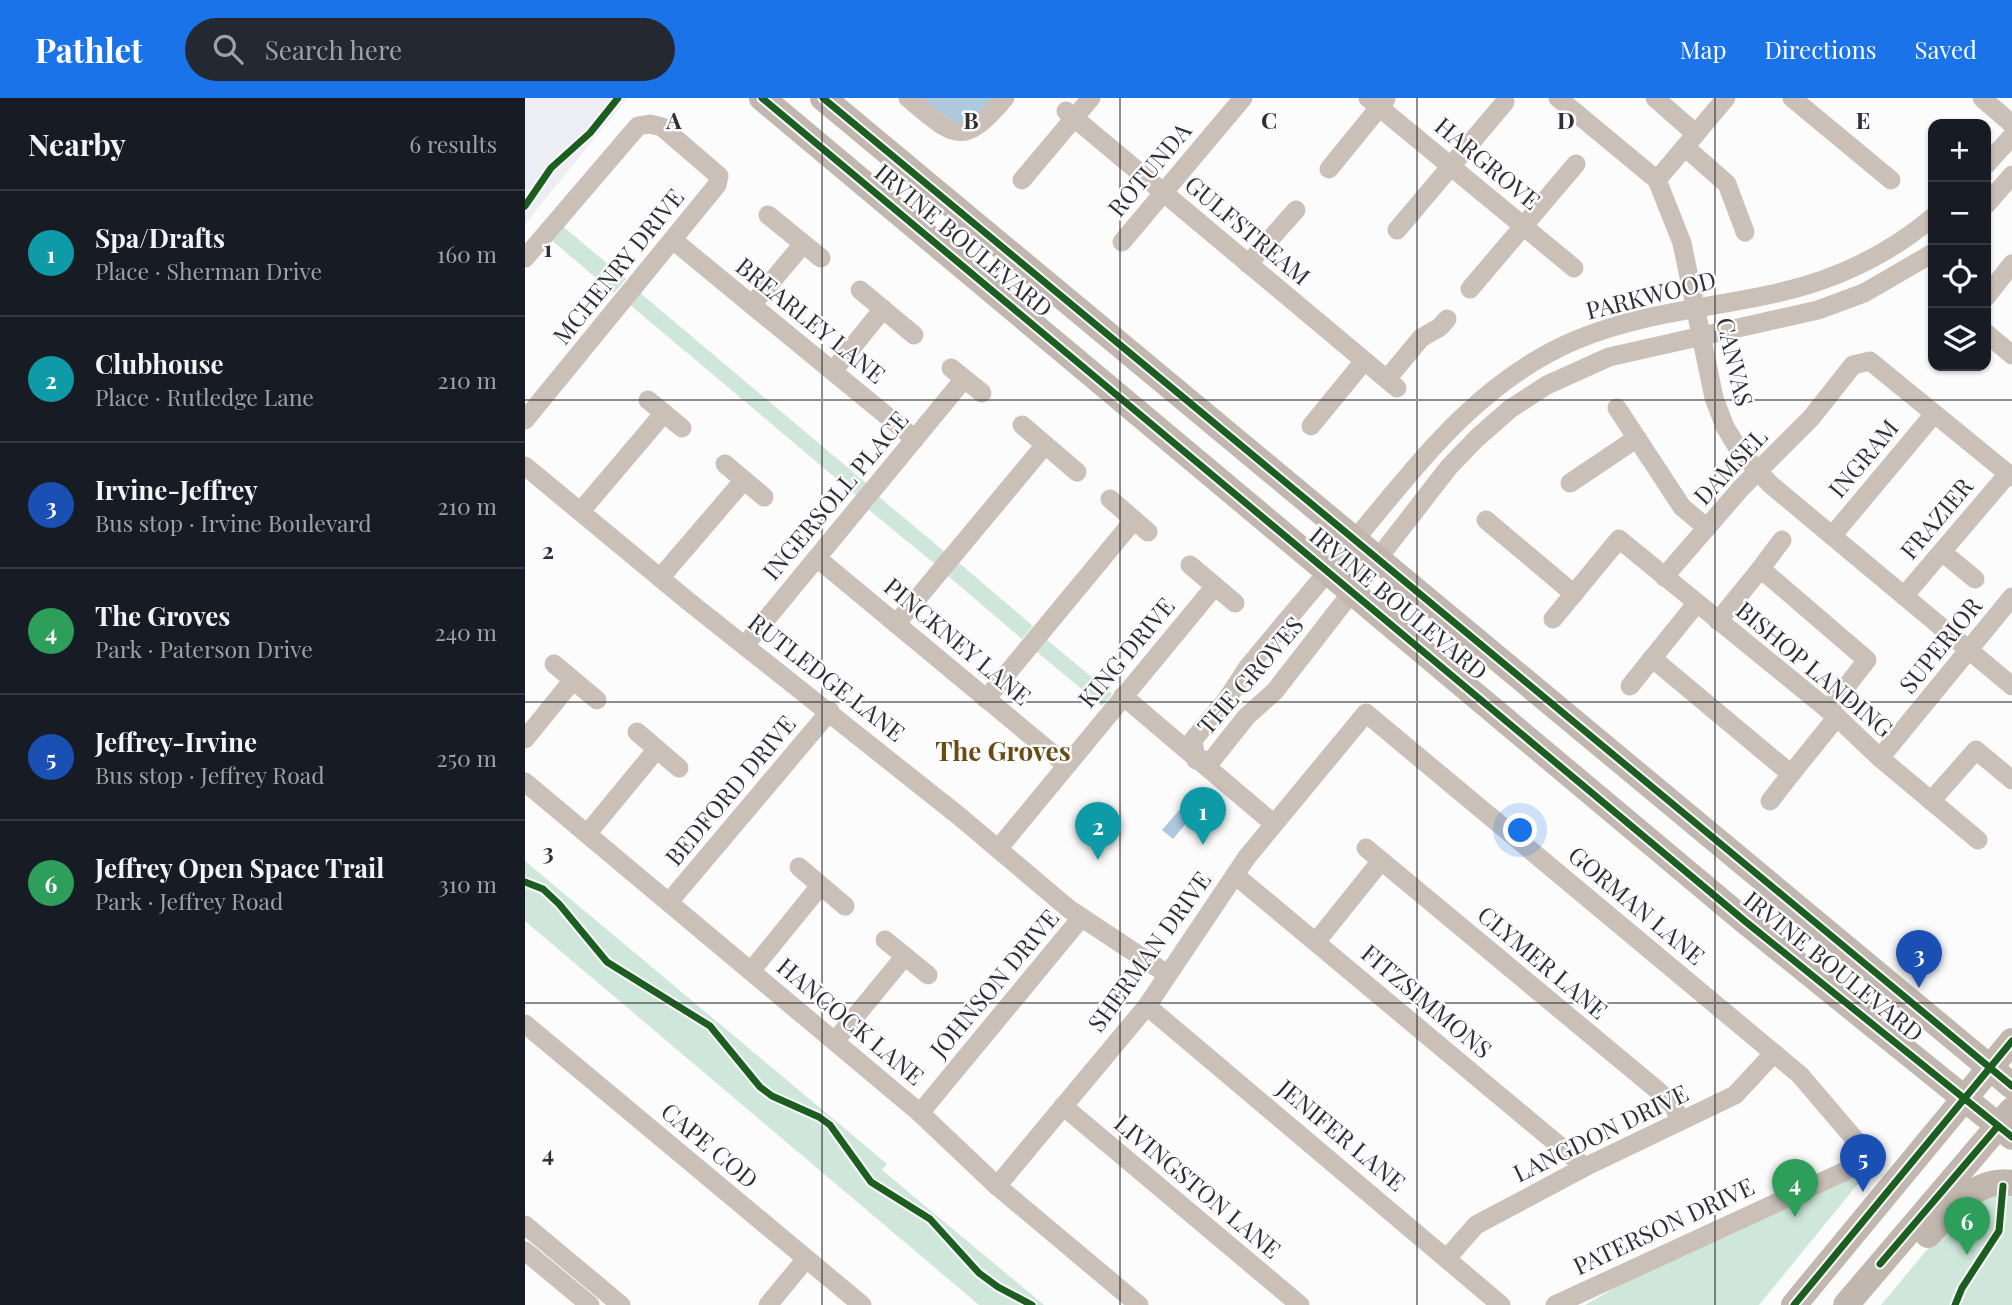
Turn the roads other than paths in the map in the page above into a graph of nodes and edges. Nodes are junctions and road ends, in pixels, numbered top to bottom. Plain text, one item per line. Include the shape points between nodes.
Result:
1 (762, 98) edge
2 (823, 98) edge
3 (908, 98) edge
4 (1005, 98) edge
5 (1091, 98) edge
6 (1243, 98) edge
7 (1558, 98) edge
8 (1655, 98) edge
9 (1726, 98) edge
10 (1792, 98) edge
11 (1982, 98) edge
12 (1378, 101) edge
13 (1505, 102) dead end
14 (1070, 115) junction
15 (2012, 124) edge
16 (2012, 136) edge
17 (1691, 140) junction
18 (1991, 159) edge
19 (1576, 164) dead end
20 (1452, 167) junction
21 (1329, 169) dead end
22 (2012, 175) edge
23 (1023, 180) dead end
24 (1657, 180) junction
25 (1891, 180) dead end
26 (1164, 193) junction
27 (1991, 199) edge
28 (1296, 210) dead end
29 (768, 215) dead end
30 (1928, 221) edge
31 (1523, 226) junction
32 (1397, 230) dead end
33 (1745, 232) dead end
34 (673, 240) junction
35 (1122, 242) dead end
36 (803, 244) junction
37 (1928, 256) edge
38 (525, 258) edge
39 (821, 258) dead end
40 (1248, 264) junction
41 (2012, 264) edge
42 (1574, 268) dead end
43 (1470, 289) dead end
44 (860, 290) dead end
45 (1991, 291) edge
46 (752, 305) junction
47 (883, 309) junction
48 (1696, 309) junction
49 (1447, 319) dead end
50 (914, 335) dead end
51 (1702, 335) junction
52 (1991, 337) edge
53 (2012, 355) edge
54 (1364, 361) junction
55 (833, 371) junction
56 (982, 393) dead end
57 (648, 400) dead end
58 (1618, 408) dead end
59 (664, 413) junction
60 (1934, 414) junction
61 (525, 420) edge
62 (1023, 425) dead end
63 (1311, 426) dead end
64 (682, 428) dead end
65 (1637, 438) junction
66 (915, 439) junction
67 (1045, 444) junction
68 (725, 464) dead end
69 (525, 466) edge
70 (1077, 472) dead end
71 (1758, 472) junction
72 (2010, 476) edge
73 (744, 480) junction
74 (1570, 483) dead end
75 (764, 497) dead end
76 (1110, 499) dead end
77 (581, 511) junction
78 (1486, 520) dead end
79 (1707, 528) junction
80 (1832, 536) junction
81 (1356, 538) junction
82 (1782, 540) dead end
83 (1941, 552) junction
84 (1380, 557) junction
85 (817, 558) junction
86 (1190, 565) dead end
87 (1329, 570) junction
88 (1758, 572) junction
89 (1664, 577) junction
90 (660, 578) junction
91 (1975, 579) dead end
92 (1215, 586) junction
93 (1353, 591) junction
94 (1574, 594) junction
95 (1904, 596) junction
96 (2012, 597) edge
97 (1235, 603) dead end
98 (1696, 604) junction
99 (1553, 619) dead end
100 (1718, 621) junction
101 (896, 624) junction
102 (745, 645) junction
103 (1969, 650) junction
104 (1652, 658) junction
105 (554, 664) dead end
106 (573, 680) junction
107 (1630, 686) dead end
108 (2012, 686) edge
109 (1123, 696) junction
110 (986, 699) junction
111 (597, 700) dead end
112 (830, 711) junction
113 (1366, 713) joint
114 (1832, 713) junction
115 (637, 732) dead end
116 (525, 739) edge
117 (657, 749) junction
118 (1880, 758) junction
119 (1196, 760) junction
120 (1065, 764) junction
121 (679, 768) dead end
122 (1791, 774) junction
123 (2012, 780) edge
124 (525, 782) edge
125 (1931, 800) junction
126 (1770, 801) dead end
127 (1274, 824) junction
128 (587, 834) junction
129 (1978, 840) dead end
130 (998, 849) junction
131 (799, 867) dead end
132 (1235, 876) junction
133 (820, 886) junction
134 (669, 902) junction
135 (845, 906) dead end
136 (1081, 918) junction
137 (885, 940) dead end
138 (1316, 942) junction
139 (905, 956) junction
140 (751, 971) junction
141 (1167, 974) junction
142 (928, 975) dead end
143 (1147, 1006) junction
144 (525, 1024) edge
145 (835, 1041) junction
146 (2012, 1041) edge
147 (1774, 1053) junction
148 (1990, 1068) junction
149 (2012, 1086) edge
150 (1965, 1100) junction
151 (1063, 1106) junction
152 (920, 1113) junction
153 (1679, 1120) junction
154 (2007, 1124) edge
155 (1861, 1151) joint
156 (1584, 1167) junction
157 (2012, 1183) edge
158 (997, 1186) junction
159 (525, 1225) edge
160 (525, 1251) edge
161 (1447, 1257) junction
162 (806, 1259) junction
163 (589, 1299) edge
164 (621, 1305) edge
165 (768, 1305) edge
166 (862, 1305) edge
167 (1139, 1305) edge
168 (1300, 1305) edge
169 (1501, 1305) edge
170 (1555, 1305) edge
171 (1794, 1305) edge
172 (1846, 1305) edge
173 (1853, 1305) edge

1 - 87 main road, IRVINE BOULEVARD
2 - 81 main road, IRVINE BOULEVARD
3 - 4 street via 946,129 963,131 982,125
5 - 14 street
6 - 26 street, ROTUNDA
7 - 24 street, CANVAS
8 - 17 street
9 - 17 street
10 - 25 street
11 - 15 street
12 - 20 street, HARGROVE
12 - 21 street
13 - 20 street
14 - 23 street
14 - 26 street, GULFSTREAM
16 - 18 street
17 - 24 street
17 - 33 street via 1727,184
19 - 31 street
20 - 31 street, HARGROVE
20 - 32 street
22 - 27 street
24 - 48 street, CANVAS via 1682,243
26 - 35 street, ROTUNDA
26 - 40 street, GULFSTREAM
28 - 40 street
29 - 36 street
30 - 48 street, PARKWOOD via 1888,250 1840,274 1779,293
31 - 42 street, HARGROVE
31 - 43 street
34 - 38 street, MCHENRY DRIVE via 717,185 719,176 663,127 650,124 638,126
34 - 46 street, BREARLEY LANE
34 - 61 street, MCHENRY DRIVE
36 - 39 street
36 - 46 street
37 - 51 street, PARKWOOD via 1864,293 1818,310
40 - 54 street, GULFSTREAM
41 - 45 street
44 - 47 street
46 - 55 street, BREARLEY LANE
47 - 50 street
47 - 55 street
48 - 51 street, CANVAS
48 - 81 street, PARKWOOD via 1618,326 1534,361 1455,422
49 - 54 street, GULFSTREAM via 1421,338 1392,384
51 - 71 street, CANVAS via 1714,398 1725,427
51 - 84 street, PARKWOOD via 1588,365 1510,408 1449,467
52 - 53 street
54 - 63 street
55 - 66 street, BREARLEY LANE
56 - 66 street, INGERSOLL PLACE via 958,373
57 - 59 street
58 - 65 street
59 - 64 street
59 - 77 street
60 - 71 street, DAMSEL via 1870,361 1861,361
60 - 72 street
60 - 80 street, INGRAM
62 - 67 street
65 - 74 street
65 - 79 street via 1682,507
66 - 85 street, INGERSOLL PLACE
67 - 70 street
67 - 101 street
68 - 73 street
69 - 77 street, RUTLEDGE LANE
71 - 79 street, DAMSEL
71 - 80 street, CANVAS
72 - 83 street, FRAZIER
73 - 75 street
73 - 90 street
76 - 110 street via 1141,526
77 - 90 street, RUTLEDGE LANE
78 - 94 street
79 - 89 street, DAMSEL
80 - 95 street, CANVAS
81 - 84 main road, IRVINE BOULEVARD
81 - 87 street, PARKWOOD
82 - 88 street
83 - 91 street
83 - 95 street, FRAZIER
84 - 93 street, THE GROVES
84 - 148 main road, IRVINE BOULEVARD
85 - 101 street, PINCKNEY LANE
85 - 102 street, INGERSOLL PLACE
86 - 92 street
87 - 93 main road, IRVINE BOULEVARD
87 - 119 street, THE GROVES via 1193,740
88 - 100 street
88 - 114 street via 1768,575 1867,660
89 - 94 street, BISHOP LANDING via 1619,539
89 - 98 street, BISHOP LANDING
90 - 102 street, RUTLEDGE LANE
92 - 97 street
92 - 109 street, KING DRIVE
93 - 119 street, THE GROVES via 1275,691 1247,716 1212,760
93 - 150 main road, IRVINE BOULEVARD
94 - 99 street
95 - 103 street, CANVAS
96 - 103 street, SUPERIOR
98 - 100 street, BISHOP LANDING
98 - 104 street
100 - 114 street, BISHOP LANDING
101 - 110 street, PINCKNEY LANE
102 - 112 street, RUTLEDGE LANE
103 - 108 street, CANVAS
103 - 118 street, SUPERIOR
104 - 107 street
104 - 122 street
105 - 106 street
106 - 111 street
106 - 116 street
109 - 119 street
109 - 120 street, KING DRIVE
110 - 120 street, PINCKNEY LANE
112 - 130 street, RUTLEDGE LANE
112 - 134 street, BEDFORD DRIVE
113 - 127 street, SHERMAN DRIVE
113 - 147 street, GORMAN LANE
114 - 118 street, BISHOP LANDING
114 - 122 street
115 - 117 street
117 - 121 street
117 - 128 street
118 - 125 street, BISHOP LANDING
119 - 127 street
120 - 130 street, KING DRIVE
122 - 126 street
123 - 125 street via 1976,750
124 - 128 street, HANCOCK LANE
125 - 129 street, BISHOP LANDING
127 - 132 street, SHERMAN DRIVE
128 - 134 street, HANCOCK LANE
130 - 136 street, RUTLEDGE LANE
131 - 133 street
132 - 138 street, FITZSIMMONS
132 - 141 street, SHERMAN DRIVE
133 - 135 street
133 - 140 street
134 - 140 street, HANCOCK LANE
136 - 141 street, RUTLEDGE LANE
136 - 152 street, JOHNSON DRIVE
137 - 139 street
138 - 153 street, CLYMER LANE via 1374,855 1656,1089 1674,1106
138 - 156 street, FITZSIMMONS
139 - 142 street
139 - 145 street
140 - 145 street, HANCOCK LANE
141 - 143 street, SHERMAN DRIVE
143 - 151 street, SHERMAN DRIVE
143 - 161 street, JENIFER LANE
144 - 162 street, CAPE COD
145 - 152 street, HANCOCK LANE
146 - 148 main road
147 - 153 street, LANGDON DRIVE via 1735,1095
147 - 155 street, GORMAN LANE via 1834,1114
148 - 149 main road, IRVINE BOULEVARD
148 - 150 main road
150 - 154 main road, IRVINE BOULEVARD
150 - 171 main road
151 - 158 street, SHERMAN DRIVE
151 - 168 street, LIVINGSTON LANE
152 - 158 street, HANCOCK LANE
153 - 156 street, LANGDON DRIVE
154 - 172 main road
155 - 170 street, PATERSON DRIVE via 1852,1168
156 - 161 street, LANGDON DRIVE via 1476,1225
157 - 173 main road via 1972,1192 1885,1280
158 - 167 street, HANCOCK LANE
159 - 163 street
160 - 163 street
161 - 169 street, JENIFER LANE
162 - 165 street
162 - 166 street, CAPE COD
163 - 164 street

